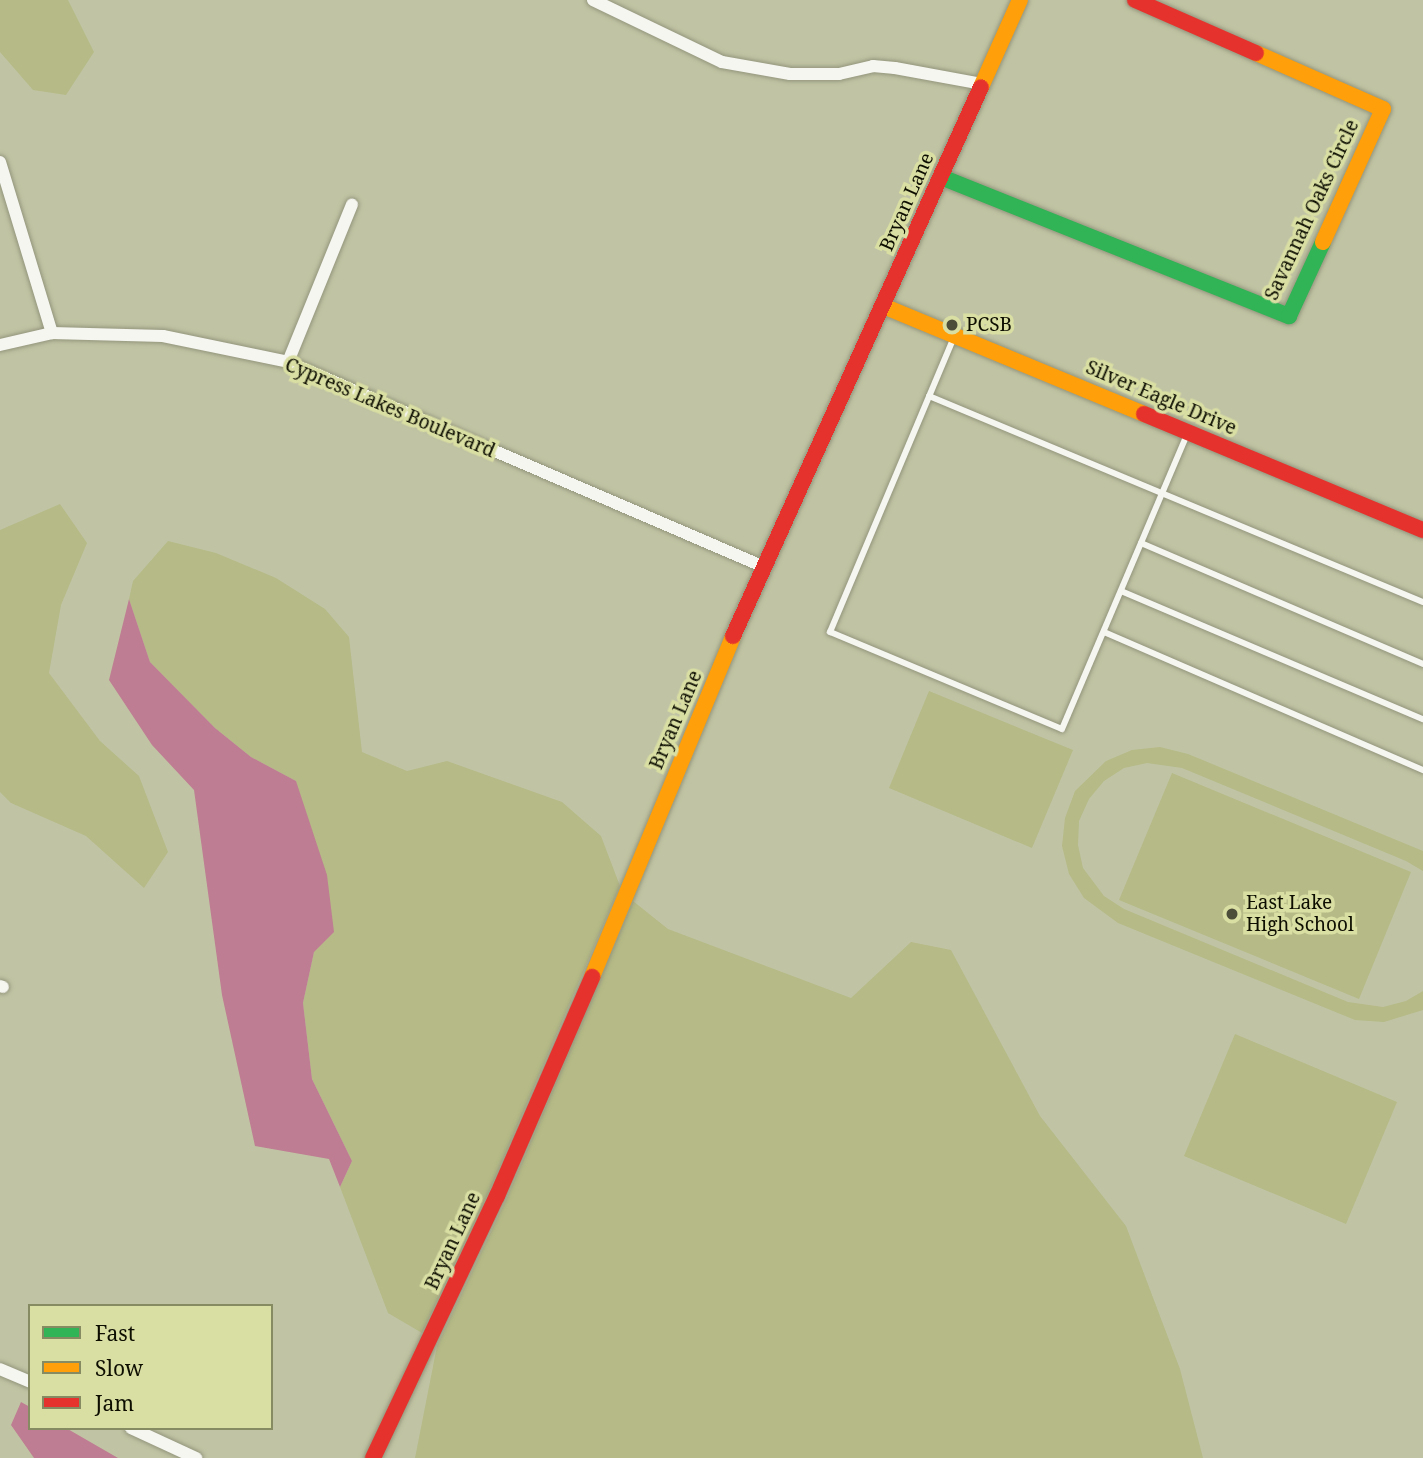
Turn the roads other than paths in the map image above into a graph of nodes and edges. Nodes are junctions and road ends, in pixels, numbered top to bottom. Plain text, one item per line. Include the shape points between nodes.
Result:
1 (593, 0) edge
2 (1020, 0) edge
3 (1135, 0) edge
4 (982, 84) junction
5 (0, 162) edge
6 (941, 177) junction
7 (352, 204) dead end
8 (883, 306) junction
9 (52, 332) junction
10 (954, 335) junction
11 (0, 345) edge
12 (288, 362) junction
13 (929, 396) junction
14 (1188, 432) junction
15 (1163, 492) junction
16 (1423, 530) edge
17 (1141, 543) junction
18 (762, 566) junction
19 (1121, 590) junction
20 (1423, 602) edge
21 (1104, 632) junction
22 (1423, 664) edge
23 (1423, 719) edge
24 (1423, 770) edge
25 (0, 1368) edge
26 (28, 1381) edge
27 (135, 1430) edge
28 (196, 1458) edge
29 (373, 1458) edge

1 - 4 street via 722,62 790,74 839,74 873,66
2 - 4 street, Bryan Lane
3 - 6 street, Savannah Oaks Circle via 1383,109 1289,316
4 - 6 street, Bryan Lane
5 - 9 street
6 - 8 street, Bryan Lane
7 - 12 street
8 - 10 street, Silver Eagle Drive
8 - 18 street, Bryan Lane
9 - 11 street, Cypress Lakes Boulevard
9 - 12 street, Cypress Lakes Boulevard via 163,336
10 - 13 lane
10 - 14 street, Silver Eagle Drive
12 - 18 street, Cypress Lakes Boulevard
13 - 15 lane
13 - 21 lane via 830,632 1062,729
14 - 15 lane
14 - 16 street, Silver Eagle Drive
15 - 17 lane
15 - 20 lane
17 - 19 lane
17 - 22 lane
18 - 29 street, Bryan Lane via 497,1196
19 - 21 lane
19 - 23 lane
21 - 24 lane
25 - 26 street
27 - 28 street

